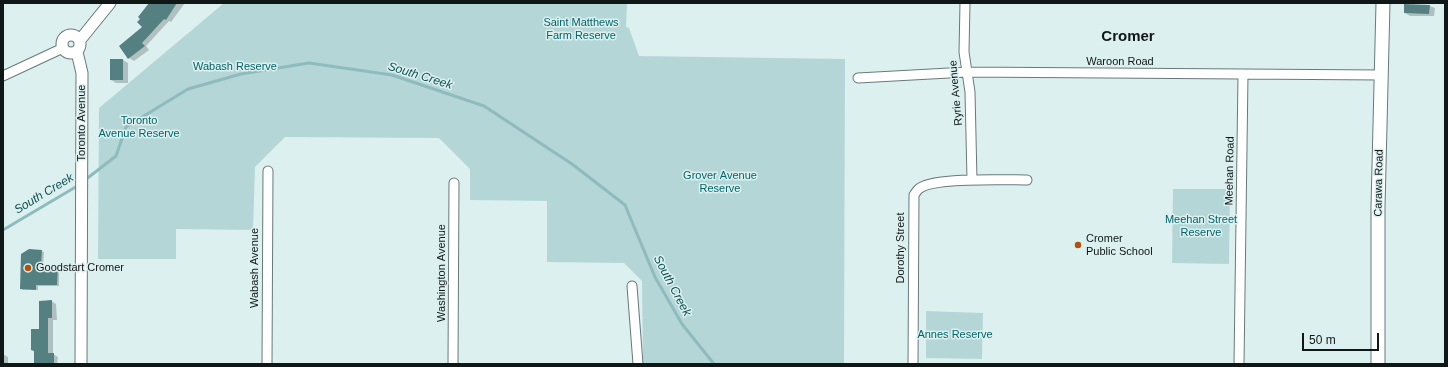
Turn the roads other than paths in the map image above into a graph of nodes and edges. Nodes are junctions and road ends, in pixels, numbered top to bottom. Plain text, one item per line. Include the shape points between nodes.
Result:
1 (110, 3) edge
2 (965, 3) edge
3 (1383, 3) edge
4 (80, 40) junction
5 (63, 48) junction
6 (77, 52) junction
7 (967, 72) junction
8 (1243, 75) junction
9 (1381, 75) junction
10 (3, 76) edge
11 (858, 78) dead end
12 (268, 171) dead end
13 (972, 180) junction
14 (1027, 180) dead end
15 (454, 183) dead end
16 (632, 286) dead end
17 (81, 364) edge
18 (267, 364) edge
19 (453, 364) edge
20 (638, 364) edge
21 (913, 364) edge
22 (1239, 364) edge
23 (1378, 364) edge

1 - 4 street
2 - 7 street, Ryrie Avenue via 964,52
3 - 9 main road, Carawa Road
4 - 5 street via 75,36 66,37
4 - 6 street
5 - 6 street via 71,53
5 - 10 street
6 - 17 street, Toronto Avenue via 82,73
7 - 8 street, Waroon Road
7 - 11 street, Waroon Road
7 - 13 street, Ryrie Avenue via 970,92
8 - 9 street, Waroon Road
8 - 22 street, Meehan Road
9 - 23 main road, Carawa Road
12 - 18 street, Wabash Avenue
13 - 14 street
13 - 21 street, Dorothy Street via 930,184 921,187 914,195
15 - 19 street, Washington Avenue
16 - 20 street

